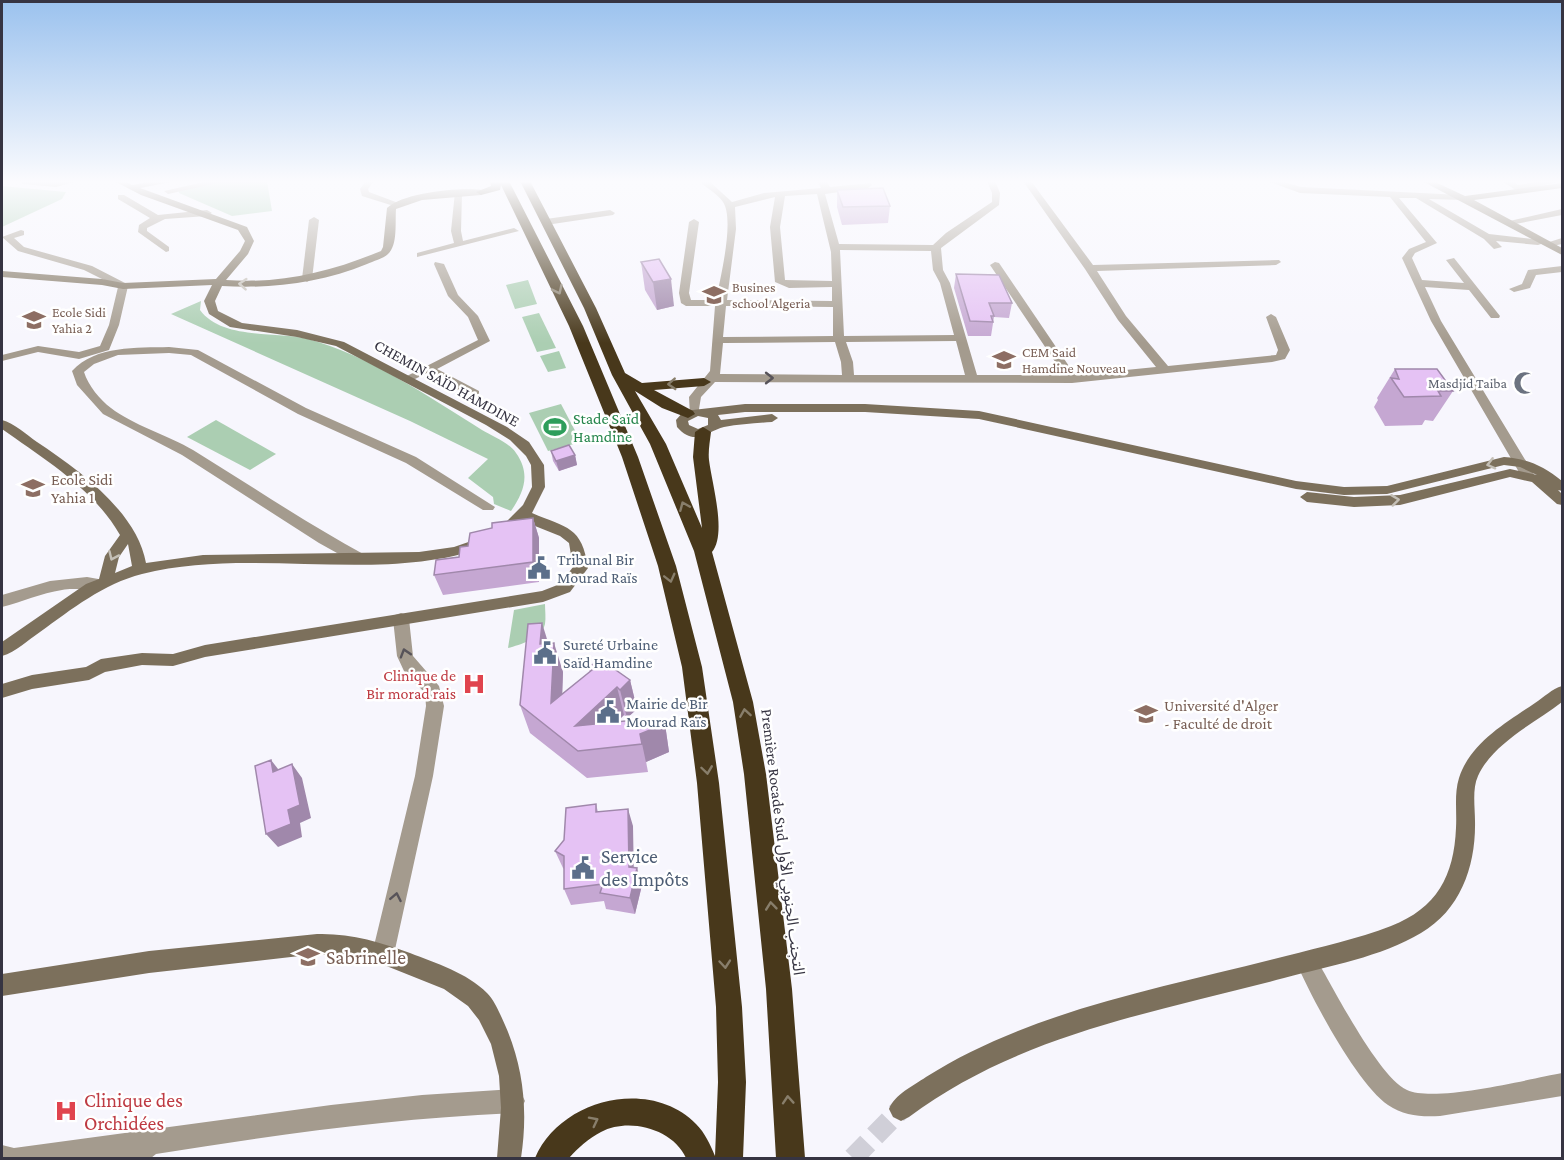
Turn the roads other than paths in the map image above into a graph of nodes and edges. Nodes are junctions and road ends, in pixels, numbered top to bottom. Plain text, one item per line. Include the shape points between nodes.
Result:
1 (12, 235) edge
2 (147, 235) edge
3 (247, 235) edge
4 (311, 235) edge
5 (389, 235) edge
6 (457, 235) edge
7 (497, 235) edge
8 (543, 235) edge
9 (546, 235) edge
10 (692, 235) edge
11 (729, 235) edge
12 (775, 235) edge
13 (832, 235) edge
14 (950, 235) edge
15 (1067, 235) edge
16 (1425, 235) edge
17 (1484, 235) edge
18 (1529, 235) edge
19 (1531, 235) edge
20 (1487, 237) junction
21 (1563, 242) edge
22 (1543, 243) junction
23 (459, 244) junction
24 (835, 247) junction
25 (1497, 247) dead end
26 (936, 248) junction
27 (166, 249) dead end
28 (1563, 254) edge
29 (420, 255) dead end
30 (1451, 260) dead end
31 (1276, 262) dead end
32 (439, 264) dead end
33 (996, 265) dead end
34 (1090, 268) junction
35 (1563, 270) edge
36 (2, 274) edge
37 (307, 279) junction
38 (218, 282) junction
39 (992, 282) edge
40 (1007, 282) junction
41 (1419, 283) junction
42 (837, 284) junction
43 (123, 286) junction
44 (1472, 286) junction
45 (1514, 289) dead end
46 (721, 304) junction
47 (838, 304) junction
48 (1496, 316) dead end
49 (1270, 317) dead end
50 (960, 338) junction
51 (839, 339) junction
52 (717, 340) junction
53 (2, 358) edge
54 (428, 369) junction
55 (1164, 369) junction
56 (619, 375) junction
57 (848, 377) junction
58 (407, 379) junction
59 (972, 379) junction
60 (1072, 379) junction
61 (708, 380) junction
62 (640, 387) junction
63 (475, 394) dead end
64 (697, 410) junction
65 (2, 424) edge
66 (709, 428) junction
67 (1522, 463) junction
68 (1528, 476) junction
69 (1563, 487) edge
70 (1563, 501) edge
71 (488, 507) dead end
72 (525, 516) junction
73 (127, 535) junction
74 (703, 551) junction
75 (360, 559) junction
76 (140, 568) junction
77 (102, 582) junction
78 (2, 601) edge
79 (401, 619) junction
80 (2, 650) edge
81 (2, 691) edge
82 (1563, 693) edge
83 (383, 954) junction
84 (1307, 962) junction
85 (2, 985) edge
86 (1563, 1084) edge
87 (513, 1101) junction
88 (901, 1108) tunnel mouth
89 (142, 1151) edge
90 (2, 1157) edge
91 (9, 1158) edge
92 (18, 1158) edge
93 (508, 1158) edge
94 (550, 1158) edge
95 (701, 1158) edge
96 (729, 1158) edge
97 (791, 1158) edge

1 - 43 street via 7,237 21,249 88,268
2 - 27 street
3 - 38 street via 250,241 241,257
4 - 37 street
5 - 37 street via 384,253
6 - 23 street
7 - 23 street
8 -> 96 highway, Première Rocade Sud التجنب الجنوبي الأول via 630,457 667,566 692,667 708,783 729,1007
9 - 56 highway, Première Rocade Sud التجنب الجنوبي الأول via 590,308
10 - 46 street via 684,300 688,304
11 - 46 street
12 - 42 street via 780,282
13 - 24 street
14 - 26 street
15 - 34 street
16 - 41 street via 1432,243 1412,251 1407,258
17 - 20 street
18 - 22 street
19 - 22 street
20 - 22 street
20 - 25 street
21 - 22 street
22 - 28 street
23 - 29 street
24 - 26 street
24 - 42 street
26 - 50 street via 938,270 950,283
30 - 44 street
31 - 34 street
32 - 54 street via 453,296 473,316 484,341
33 - 40 street
34 - 55 street via 1122,318
35 - 45 street via 1532,272 1526,286
36 - 43 street
37 -> 38 street via 261,284
38 - 43 street
38 - 58 street, CHEMIN SAÏD HAMDINE via 209,305 228,323 325,339
39 - 40 street
40 - 60 street
41 - 44 street
41 - 67 street via 1436,321
42 - 47 street
43 - 53 street via 105,348 80,356 38,349
44 - 48 street
46 - 47 street
46 - 52 street
47 - 51 street
49 - 55 street via 1284,350 1281,357
50 - 51 street
50 - 59 street
51 - 52 street
51 - 57 street
52 - 61 street via 717,363
54 - 58 street
54 - 63 street
55 - 60 street
56 - 62 highway
74 -> 56 highway, Première Rocade Sud التجنب الجنوبي الأول via 658,444
57 - 59 street
61 -> 57 street
58 - 72 street, CHEMIN SAÏD HAMDINE via 500,430 528,450 539,478 535,500
59 - 60 street
61 -> 62 highway
61 - 64 street via 697,391
62 - 64 highway via 667,405
64 - 66 street via 714,418
64 - 66 street via 682,420 682,427 691,432
67 -> 64 street via 1500,462 1387,490 1344,491 1296,485 979,415 865,408
65 - 73 street via 89,488 114,512
66 -> 68 street via 795,416 956,422 1046,437 1303,496 1354,502 1400,500 1505,473
66 - 74 highway via 701,457 711,533
67 - 68 street
67 - 69 street
68 - 70 street
71 - 75 street via 411,460 302,411 195,352 117,352 78,371 81,381 107,411 187,452
72 - 75 street via 494,537 455,552
72 - 79 street via 565,533 578,547 581,568 565,588 543,596
73 - 76 street via 136,546
73 -> 77 street via 112,556
97 -> 74 highway, Première Rocade Sud التجنب الجنوبي الأول via 779,989 754,774 743,702
75 - 76 street via 274,557
76 - 77 street
77 - 78 street via 66,584
77 - 80 street
79 - 81 street via 206,651 173,660 141,659 101,666 89,673
83 -> 79 street via 424,776 435,706 433,691 405,656
82 - 84 street via 1492,743 1469,774 1464,853 1457,880 1430,917 1383,940
83 - 85 street via 339,943 317,944 148,962
83 - 87 street via 457,984 477,999 507,1055
84 - 86 street via 1367,1064 1394,1097 1407,1103 1451,1103
84 - 88 street via 1046,1032 966,1065
87 - 89 street via 357,1113
87 - 93 street
89 - 92 street
90 - 91 street
94 -> 95 highway via 570,1137 600,1117 640,1112 664,1118 684,1132

